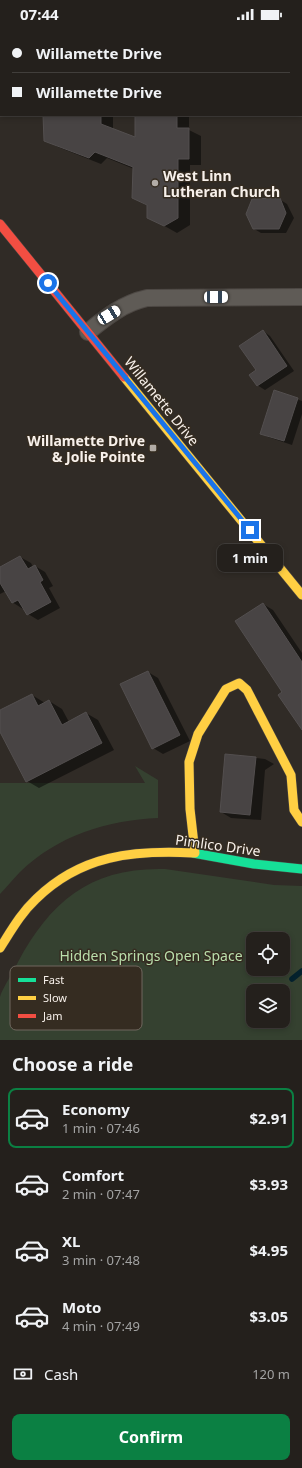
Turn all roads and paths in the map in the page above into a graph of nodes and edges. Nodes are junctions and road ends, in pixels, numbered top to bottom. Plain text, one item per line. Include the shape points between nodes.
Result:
1 (0, 224) edge
2 (302, 297) edge
3 (88, 332) junction
4 (302, 595) edge
5 (302, 822) edge
6 (194, 853) junction
7 (302, 869) edge
8 (0, 948) edge

1 - 3 street, Willamette Drive
2 - 3 street via 147,298 118,309
3 - 4 street, Willamette Drive
5 - 6 street via 294,810 291,775 247,690 238,684 226,689 198,734 189,762
6 - 7 street, Pimlico Drive
6 - 8 street, Pimlico Drive via 131,854 96,861 66,875 28,906

